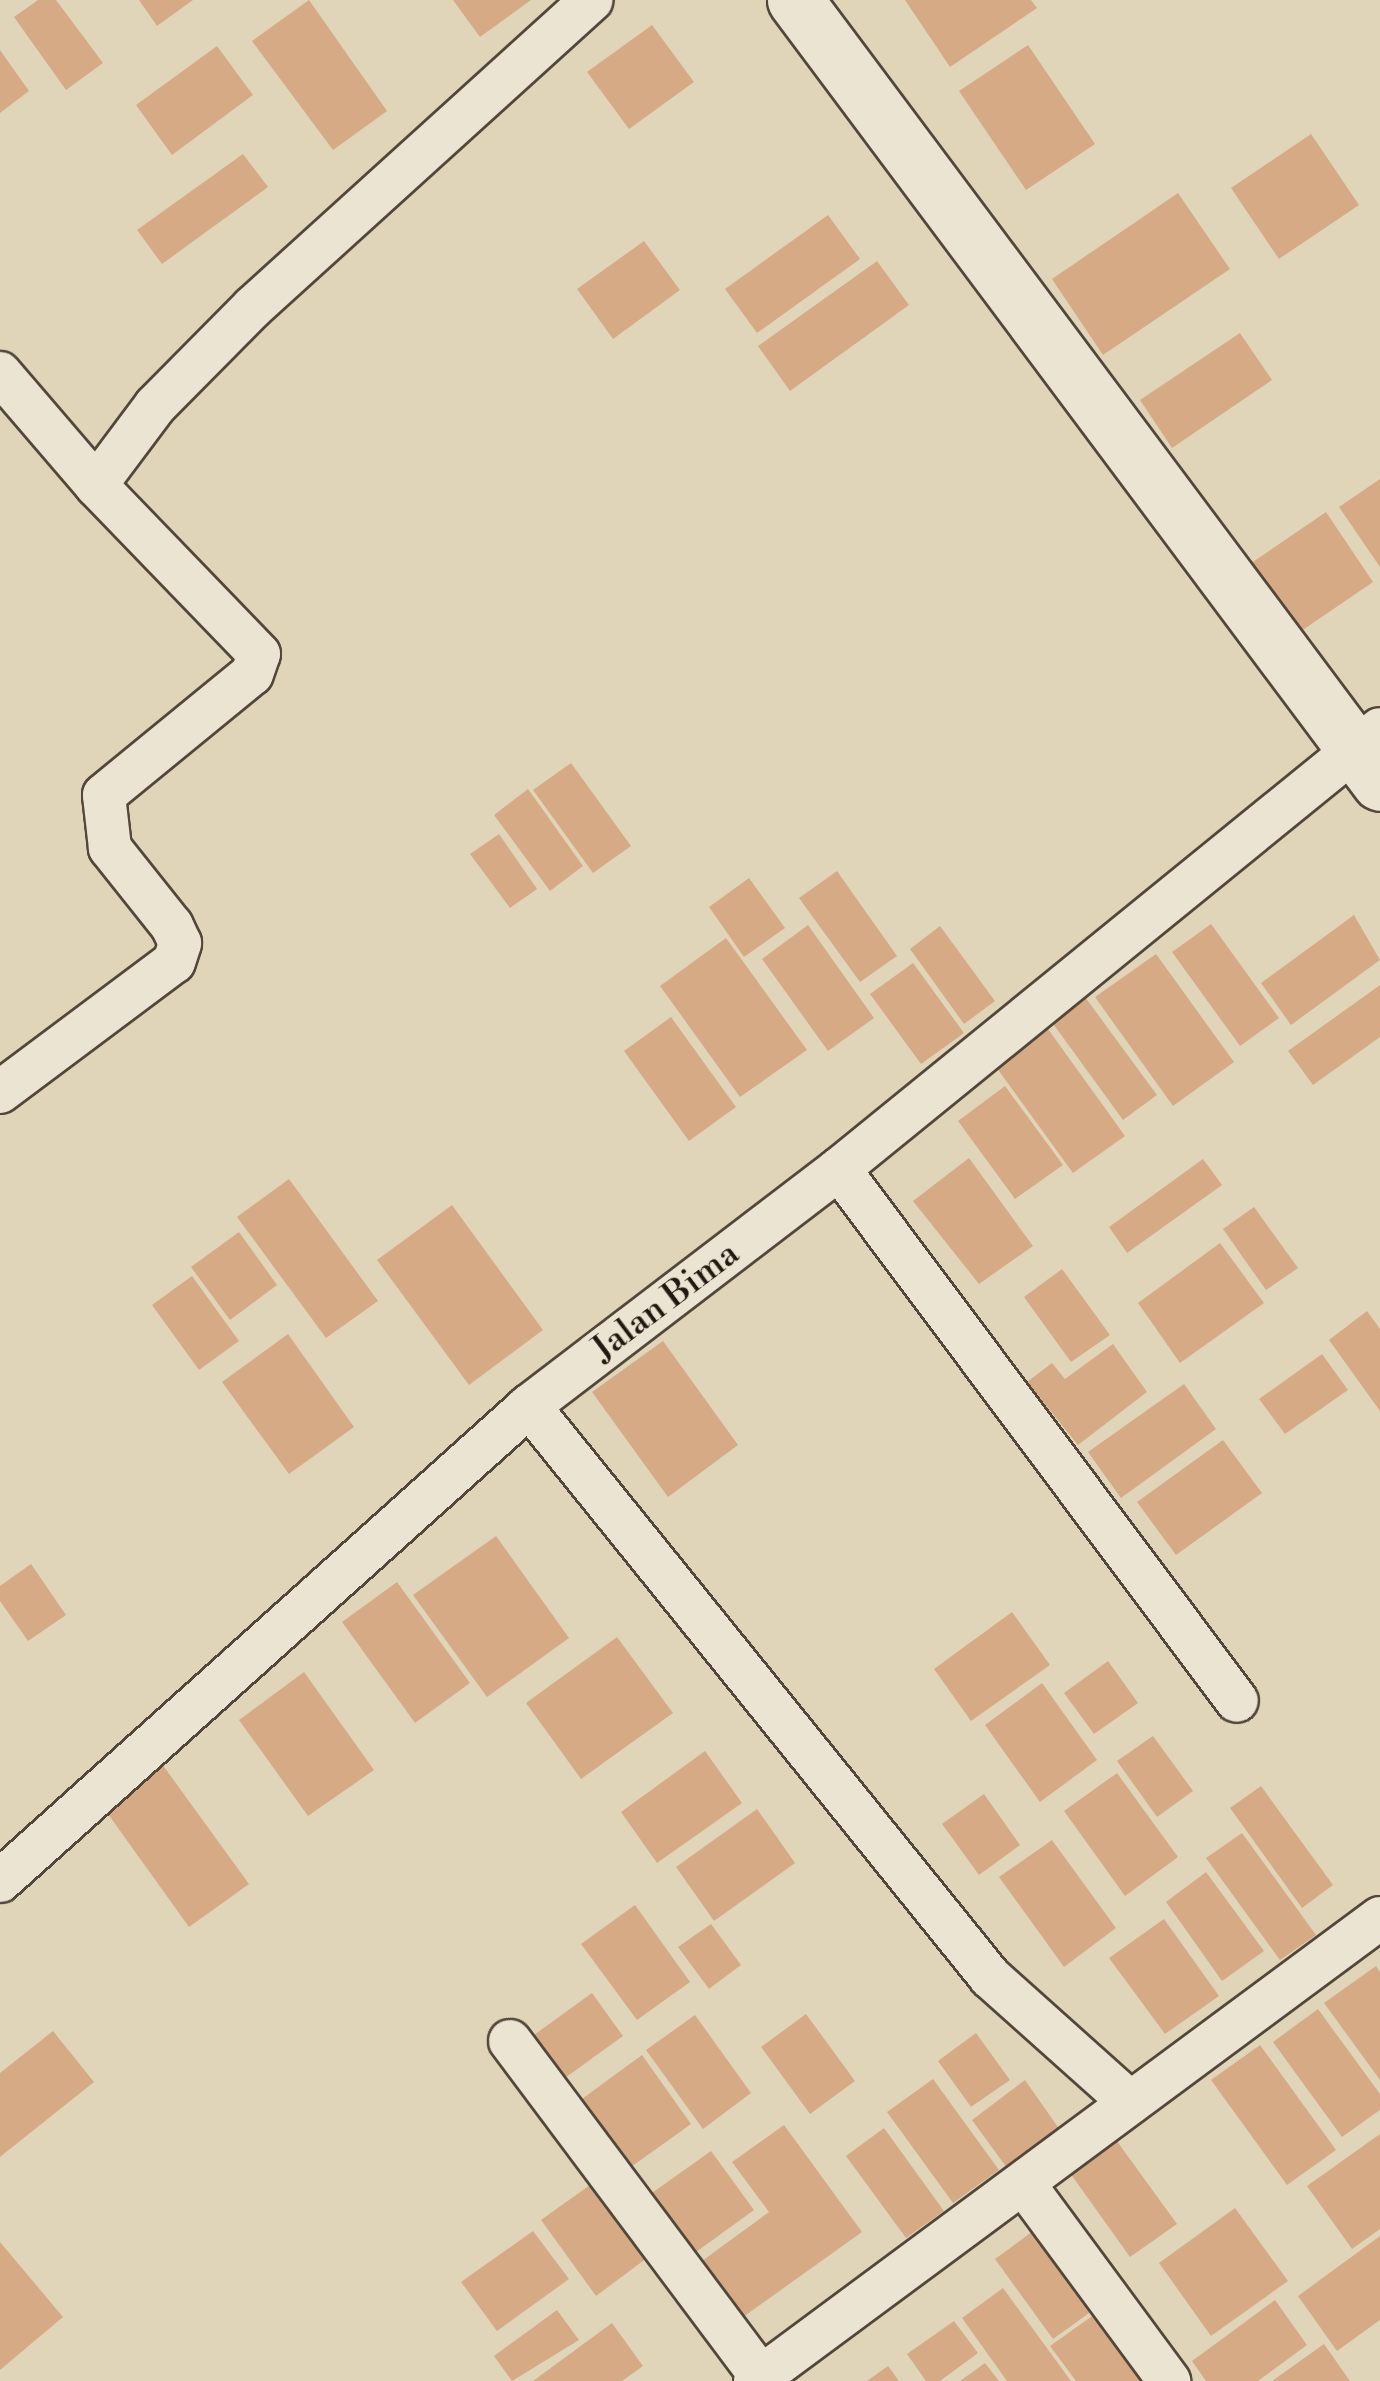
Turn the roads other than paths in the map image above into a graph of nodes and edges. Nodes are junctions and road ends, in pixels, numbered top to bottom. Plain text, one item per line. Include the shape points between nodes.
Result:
1 (592, 0) edge
2 (796, 0) edge
3 (0, 373) edge
4 (96, 485) junction
5 (1372, 753) edge
6 (0, 1092) edge
7 (839, 1169) junction
8 (529, 1406) junction
9 (1237, 1701) dead end
10 (0, 1882) edge
11 (1380, 1918) edge
12 (510, 2041) dead end
13 (1130, 2102) junction
14 (1024, 2184) junction
15 (758, 2379) edge
16 (1170, 2381) edge

1 - 4 street via 253,307 155,406
2 - 5 street
3 - 4 street
4 - 6 street via 258,654 252,674 104,794 110,848 172,926 180,943 174,962
5 - 7 street, Jalan Bima
7 - 8 street, Jalan Bima
7 - 9 street
8 - 10 street, Jalan Bima
8 - 13 street via 990,1977
11 - 13 street
12 - 15 street
13 - 14 street
14 - 15 street
14 - 16 street

